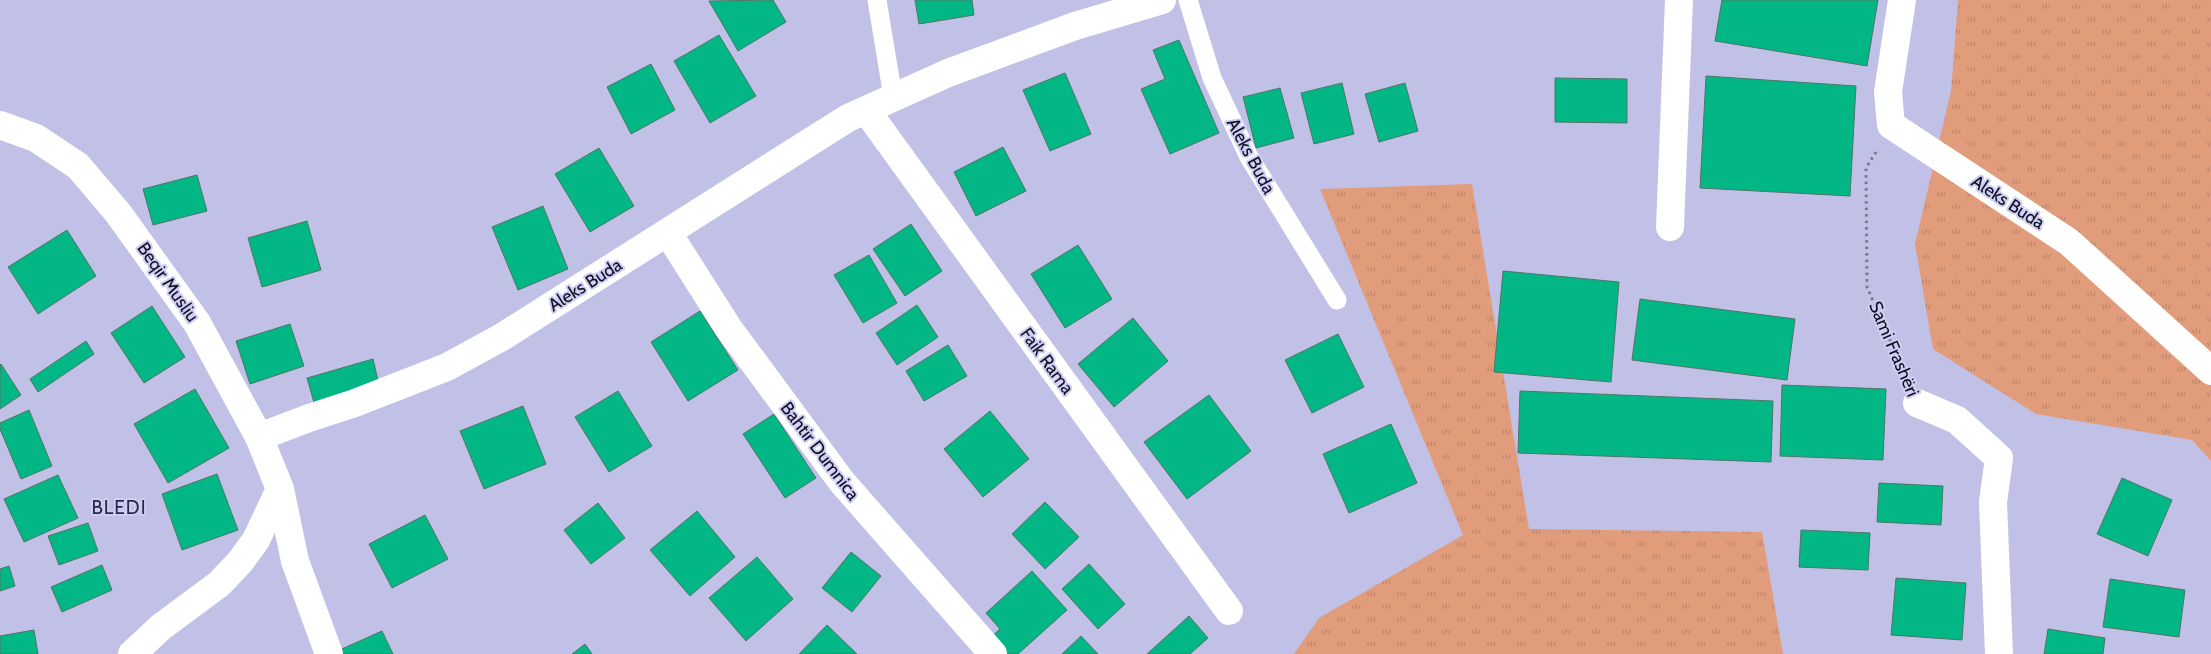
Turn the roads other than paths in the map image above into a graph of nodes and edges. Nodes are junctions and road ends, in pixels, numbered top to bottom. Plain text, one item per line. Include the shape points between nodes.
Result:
1 (877, 0) edge
2 (1162, 0) edge
3 (1188, 0) edge
4 (1679, 0) edge
5 (1902, 0) edge
6 (893, 97) junction
7 (866, 110) junction
8 (0, 125) edge
9 (1670, 227) dead end
10 (668, 233) junction
11 (1337, 300) dead end
12 (2211, 371) edge
13 (1917, 403) road end
14 (260, 437) junction
15 (280, 489) junction
16 (1229, 612) dead end
17 (132, 654) edge
18 (329, 654) edge
19 (994, 654) edge
20 (1999, 654) edge

1 - 6 lane
2 - 6 street, Aleks Buda via 1076,26
3 - 11 lane, Aleks Buda via 1212,78 1249,157
4 - 9 street
5 - 12 street, Aleks Buda via 1888,92 1891,125 2069,242
6 - 7 street, Aleks Buda
7 - 10 street, Aleks Buda via 848,118
7 - 16 street, Faik Rama
8 - 14 street, Beqir Musliu via 36,138 78,166 118,213 197,323
10 - 14 street, Aleks Buda via 502,337 447,366
10 - 19 street, Bahtir Dumnica via 729,328 842,482
13 - 20 street, Sami Frashëri via 1957,420 1999,458 1993,502
14 - 15 street, Beqir Musliu
15 - 17 street via 256,540 240,562 219,584 161,627
15 - 18 street, Beqir Musliu via 295,561

